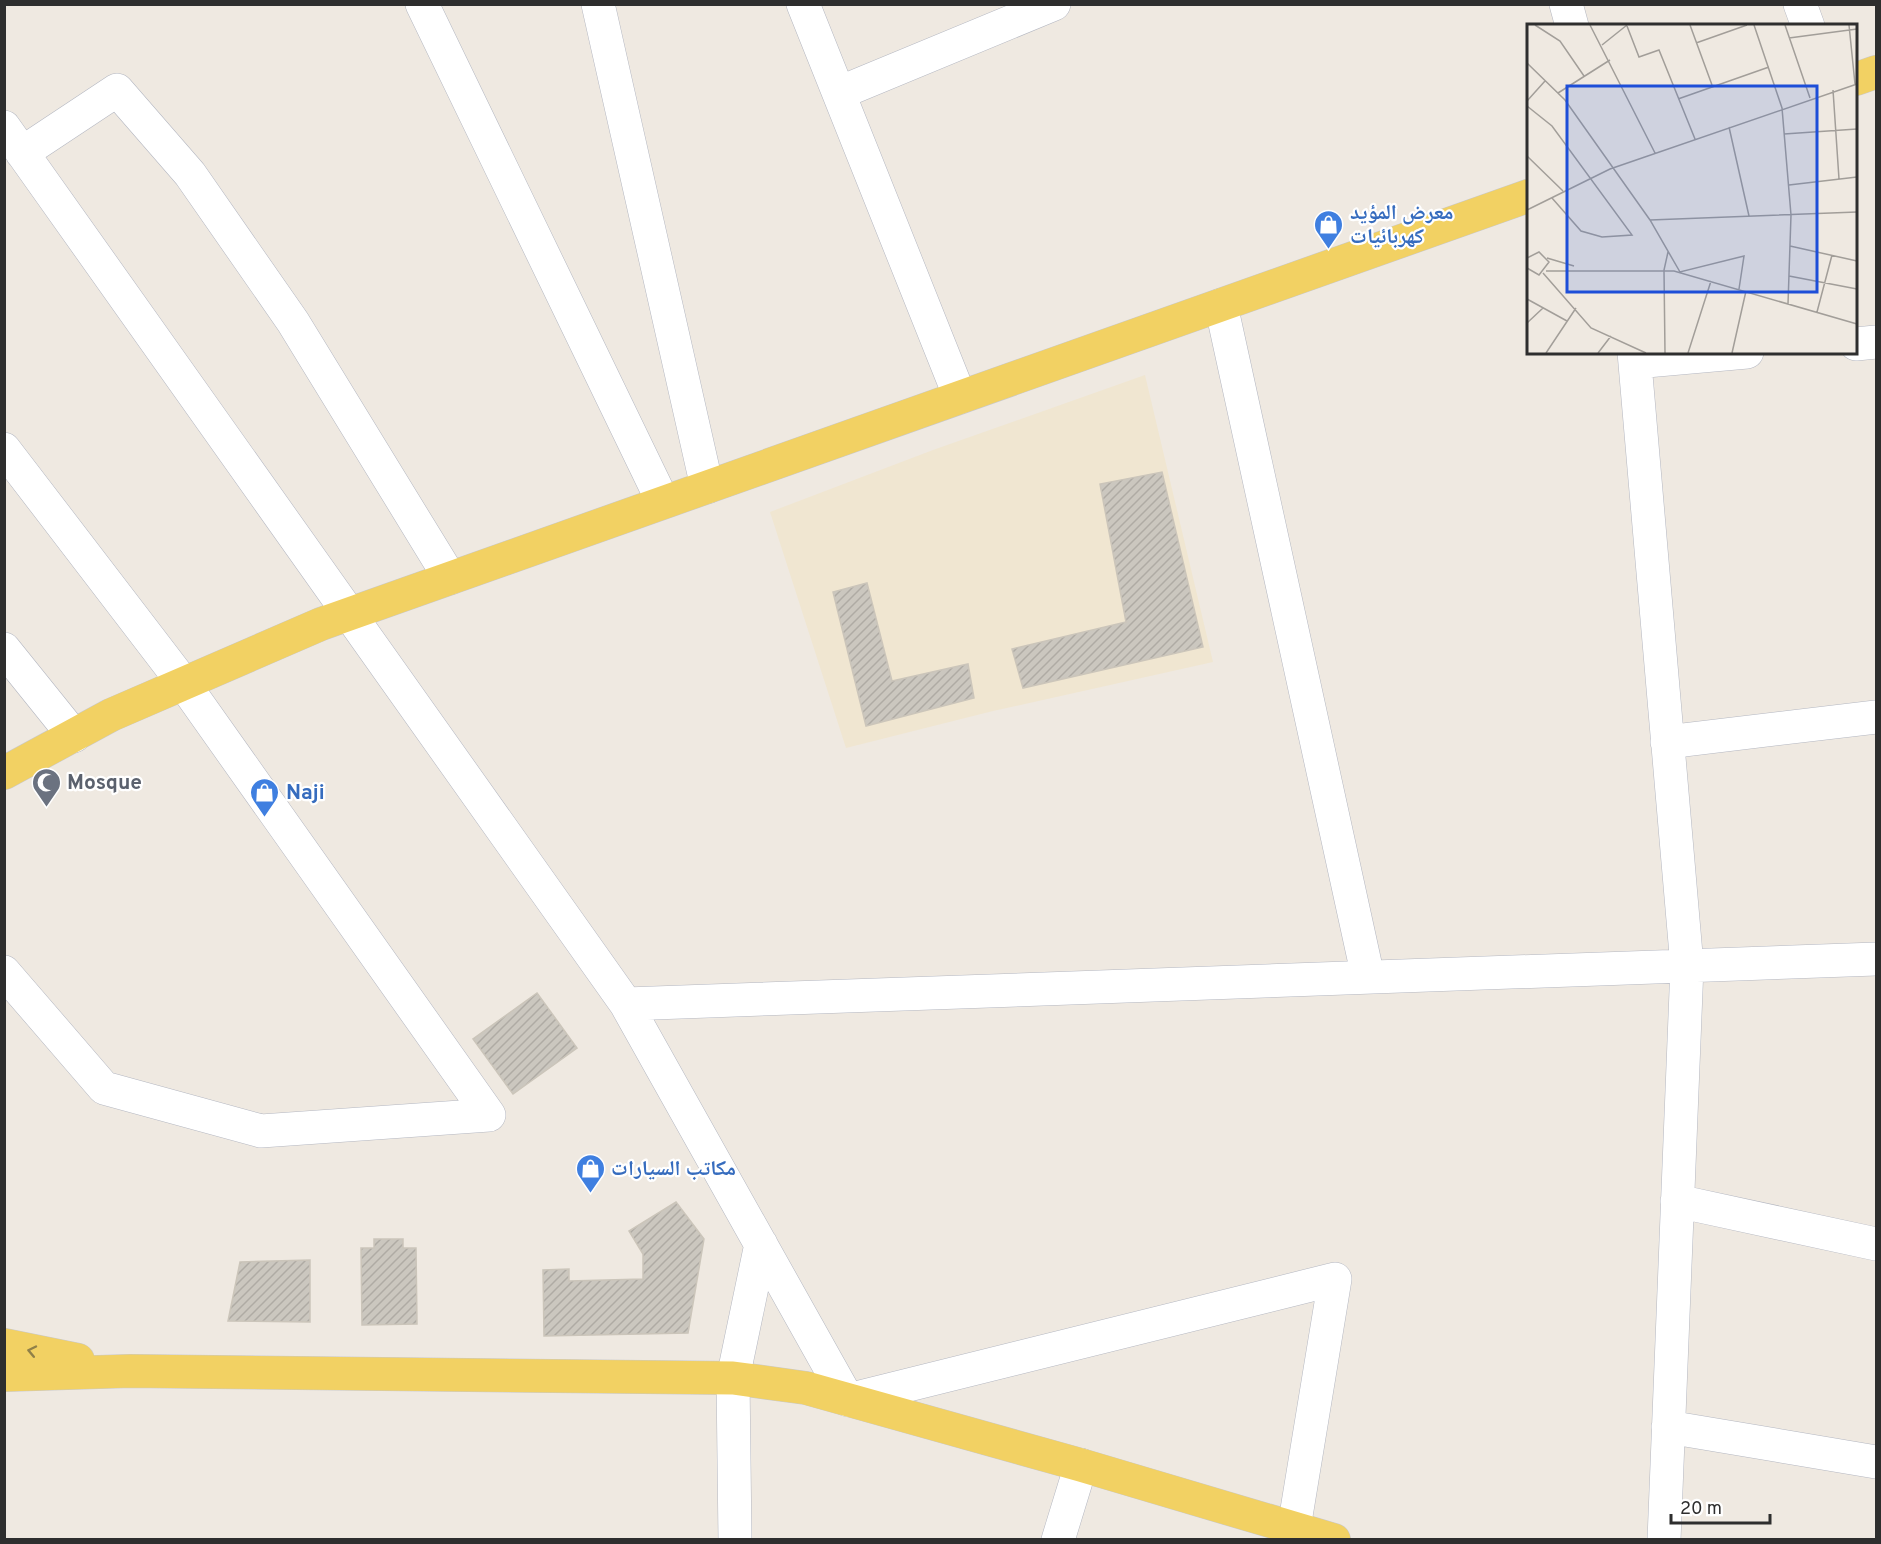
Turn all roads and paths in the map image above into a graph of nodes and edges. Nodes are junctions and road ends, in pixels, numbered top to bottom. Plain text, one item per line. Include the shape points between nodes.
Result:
1 (422, 4) edge
2 (598, 4) edge
3 (803, 4) edge
4 (1054, 4) edge
5 (1566, 4) edge
6 (1800, 4) edge
7 (1571, 24) edge
8 (1807, 24) edge
9 (1876, 72) edge
10 (1857, 80) edge
11 (839, 93) junction
12 (13, 140) edge
13 (1527, 196) edge
14 (1221, 305) junction
15 (1876, 342) edge
16 (1857, 344) edge
17 (1702, 354) edge
18 (1634, 357) edge
19 (960, 397) junction
20 (4, 449) edge
21 (707, 487) junction
22 (663, 502) junction
23 (450, 578) junction
24 (350, 614) junction
25 (4, 649) edge
26 (184, 684) junction
27 (1876, 717) edge
28 (74, 736) junction
29 (1667, 742) junction
30 (4, 773) edge
31 (1876, 959) edge
32 (1687, 966) junction
33 (4, 972) edge
34 (1368, 977) junction
35 (626, 1004) junction
36 (1677, 1201) junction
37 (761, 1244) junction
38 (1876, 1244) edge
39 (4, 1345) edge
40 (130, 1371) junction
41 (4, 1375) edge
42 (733, 1378) junction
43 (848, 1400) junction
44 (1668, 1427) junction
45 (1876, 1462) edge
46 (1081, 1465) junction
47 (1294, 1528) junction
48 (735, 1539) edge
49 (1058, 1539) edge
50 (1334, 1539) edge
51 (1664, 1539) edge

1 - 22 street
2 - 21 street
3 - 11 street
4 - 11 street
5 - 7 street
6 - 8 street
9 - 10 main road
11 - 19 street
12 - 23 street via 117,90 190,174 293,322
12 - 24 street
13 - 14 main road
14 - 19 main road
14 - 34 street
15 - 16 street
17 - 18 street
18 - 29 street
19 - 21 main road
20 - 26 street
21 - 22 main road
22 - 23 main road
23 - 24 main road
24 - 26 main road
24 - 35 street
25 - 28 street
26 - 28 main road via 111,715
26 - 33 street via 489,1115 261,1131 104,1088
27 - 29 street
28 - 30 main road
29 - 32 street
31 - 32 street
32 - 34 street
32 - 36 street
34 - 35 street
35 - 37 street
36 - 38 street
36 - 44 street
37 - 42 street
37 - 43 street
40 -> 39 main road
40 - 41 main road
40 - 42 main road
42 - 43 main road via 806,1388
42 - 48 street
43 - 46 main road
43 - 47 street via 1335,1279
44 - 45 street
44 - 51 street
46 - 47 main road
46 - 49 street
47 - 50 main road

